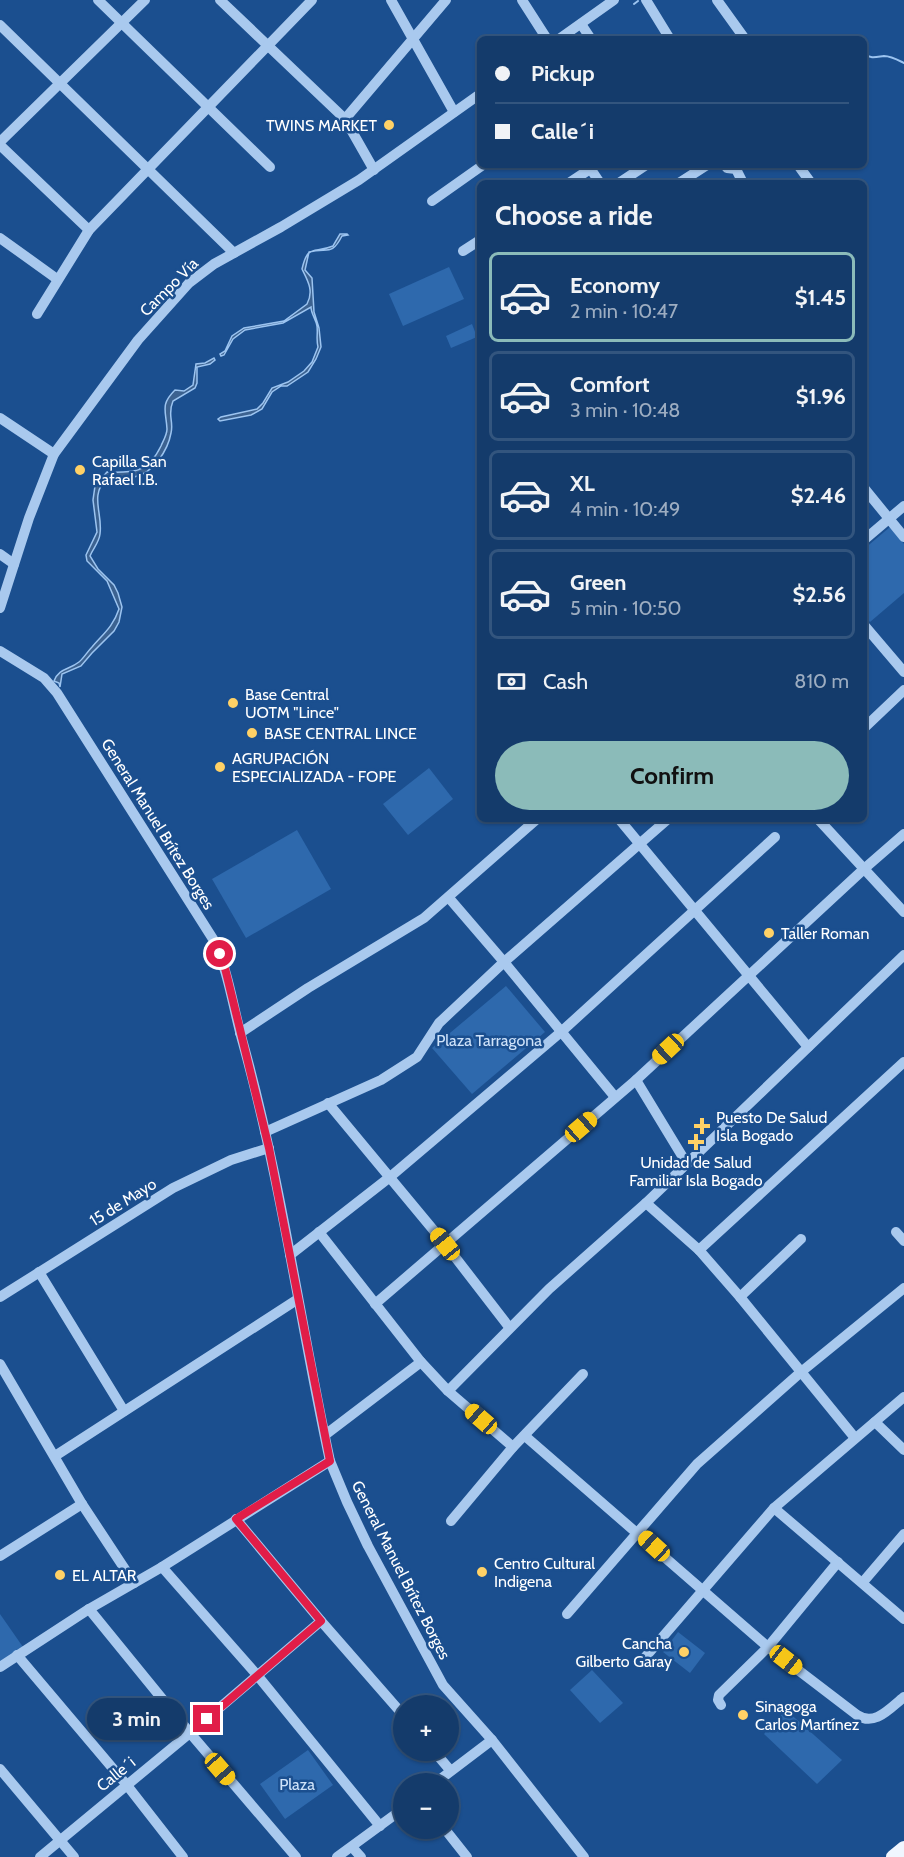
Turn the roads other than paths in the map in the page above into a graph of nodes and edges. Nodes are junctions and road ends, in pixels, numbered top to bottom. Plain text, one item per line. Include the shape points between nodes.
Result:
1 (98, 0) edge
2 (145, 0) edge
3 (220, 0) edge
4 (312, 0) edge
5 (391, 0) edge
6 (446, 0) edge
7 (522, 0) edge
8 (614, 0) edge
9 (646, 0) edge
10 (717, 0) edge
11 (122, 23) junction
12 (581, 24) junction
13 (0, 25) edge
14 (545, 36) edge
15 (563, 36) edge
16 (589, 36) edge
17 (668, 36) edge
18 (743, 36) edge
19 (413, 40) junction
20 (267, 46) junction
21 (61, 84) junction
22 (477, 96) edge
23 (208, 107) junction
24 (454, 112) junction
25 (345, 119) junction
26 (0, 144) edge
27 (270, 167) dead end
28 (479, 168) edge
29 (588, 168) edge
30 (642, 168) edge
31 (702, 168) edge
32 (148, 169) junction
33 (375, 170) junction
34 (572, 180) edge
35 (624, 180) edge
36 (684, 180) edge
37 (432, 201) dead end
38 (89, 230) junction
39 (0, 238) edge
40 (477, 242) edge
41 (463, 251) dead end
42 (234, 253) junction
43 (57, 279) junction
44 (37, 314) dead end
45 (0, 418) edge
46 (54, 454) junction
47 (867, 492) edge
48 (904, 506) edge
49 (889, 518) junction
50 (867, 537) edge
51 (904, 537) edge
52 (0, 554) edge
53 (14, 564) junction
54 (0, 608) edge
55 (867, 629) edge
56 (0, 651) edge
57 (904, 672) edge
58 (904, 690) edge
59 (867, 725) edge
60 (534, 822) edge
61 (622, 822) edge
62 (665, 822) edge
63 (821, 822) edge
64 (904, 834) edge
65 (775, 837) dead end
66 (640, 844) junction
67 (865, 868) junction
68 (449, 898) junction
69 (695, 912) junction
70 (904, 912) edge
71 (904, 955) edge
72 (504, 962) junction
73 (749, 974) junction
74 (561, 1032) junction
75 (240, 1033) junction
76 (808, 1047) junction
77 (904, 1062) edge
78 (636, 1080) junction
79 (615, 1097) junction
80 (328, 1103) junction
81 (265, 1132) junction
82 (269, 1148) junction
83 (687, 1164) junction
84 (390, 1176) junction
85 (646, 1203) junction
86 (319, 1232) junction
87 (896, 1232) dead end
88 (801, 1239) dead end
89 (904, 1241) edge
90 (445, 1244) junction
91 (699, 1250) junction
92 (290, 1255) junction
93 (39, 1272) junction
94 (904, 1288) edge
95 (0, 1297) edge
96 (740, 1297) junction
97 (298, 1299) junction
98 (375, 1304) junction
99 (509, 1327) junction
100 (421, 1362) junction
101 (0, 1364) edge
102 (801, 1371) junction
103 (583, 1374) dead end
104 (3, 1376) edge
105 (448, 1391) junction
106 (904, 1397) edge
107 (124, 1411) junction
108 (875, 1422) junction
109 (324, 1435) junction
110 (525, 1436) junction
111 (855, 1438) junction
112 (513, 1447) junction
113 (904, 1450) edge
114 (55, 1456) junction
115 (330, 1461) junction
116 (82, 1504) junction
117 (774, 1508) junction
118 (236, 1519) junction
119 (451, 1521) dead end
120 (637, 1532) junction
121 (904, 1534) edge
122 (0, 1556) edge
123 (838, 1562) junction
124 (162, 1567) junction
125 (863, 1582) junction
126 (134, 1583) junction
127 (702, 1590) junction
128 (89, 1610) junction
129 (567, 1614) dead end
130 (904, 1619) edge
131 (321, 1621) junction
132 (768, 1647) junction
133 (17, 1655) junction
134 (641, 1662) dead end
135 (0, 1668) edge
136 (257, 1675) junction
137 (904, 1697) edge
138 (393, 1703) edge
139 (721, 1705) dead end
140 (190, 1733) junction
141 (492, 1740) junction
142 (442, 1761) edge
143 (0, 1769) edge
144 (450, 1770) junction
145 (447, 1773) edge
146 (126, 1784) junction
147 (393, 1816) edge
148 (380, 1826) junction
149 (453, 1839) edge
150 (60, 1840) junction
151 (352, 1847) junction
152 (904, 1848) edge
153 (40, 1857) edge
154 (74, 1857) edge
155 (183, 1857) edge
156 (296, 1857) edge
157 (337, 1857) edge
158 (361, 1857) edge
159 (467, 1857) edge
160 (584, 1857) edge
161 (893, 1857) edge

1 - 11 street
2 - 11 street
3 - 20 street
4 - 20 street
5 - 19 street
6 - 19 street
7 - 14 street
8 - 12 street
9 - 17 street
10 - 18 street
11 - 21 street
11 - 23 street
12 - 15 street
12 - 16 street
13 - 21 street
19 - 24 street
19 - 25 street
20 - 23 street
20 - 25 street
21 - 26 street
21 - 32 street
22 - 24 street, Campo Vía
23 - 27 street
23 - 32 street
24 - 33 street, Campo Vía
25 - 33 street
26 - 38 street
28 - 37 street
29 - 34 street
30 - 35 street
31 - 36 street
32 - 38 street
32 - 42 street
33 - 42 street, Campo Vía
38 - 43 street
39 - 43 street
40 - 41 street
42 - 46 street, Campo Vía via 189,283 138,340
43 - 44 street
45 - 46 street
46 - 53 street, Campo Vía
47 - 49 street
48 - 49 street
49 - 50 street
49 - 51 street
52 - 53 street
53 - 54 street, Campo Vía
55 - 57 street
56 - 75 street, General Manuel Brítez Borges via 44,678 57,693 213,939 224,964
58 - 59 street
60 - 68 street
61 - 66 street
62 - 66 street
63 - 67 street
64 - 67 street
65 - 69 street
66 - 69 street
66 - 72 street
67 - 70 street
67 - 73 street
68 - 72 street
68 - 75 street via 424,918
69 - 73 street
69 - 74 street
71 - 76 street
72 - 74 street
72 - 80 street via 439,1023 417,1057 381,1080
73 - 76 street
73 - 78 street
74 - 79 street
74 - 84 street
75 - 81 street, General Manuel Brítez Borges
76 - 83 street
77 - 91 street
78 - 79 street
78 - 83 street
79 - 90 street
80 - 81 street
80 - 84 street
81 - 82 street, General Manuel Brítez Borges
82 - 92 street, General Manuel Brítez Borges
82 - 93 street, 15 de Mayo via 231,1160 173,1188
83 - 85 street
84 - 86 street
84 - 90 street
85 - 91 street
85 - 99 street
86 - 92 street
86 - 98 street
87 - 89 street
88 - 96 street
90 - 98 street
90 - 99 street
91 - 96 street
92 - 97 street, General Manuel Brítez Borges
93 - 95 street, 15 de Mayo
93 - 107 street
94 - 102 street
96 - 102 street
97 - 107 street
97 - 109 street, General Manuel Brítez Borges
98 - 100 street
99 - 105 street
100 - 105 street
100 - 109 street
101 - 104 street
102 - 111 street
102 - 120 street via 697,1464
103 - 110 street
104 - 114 street
105 - 112 street
106 - 108 street
107 - 114 street
108 - 111 street
108 - 113 street
109 - 115 street, General Manuel Brítez Borges
110 - 112 street
110 - 120 street
111 - 117 street
112 - 119 street
114 - 116 street
115 - 118 street
115 - 141 street, General Manuel Brítez Borges via 368,1546 438,1676
116 - 122 street
116 - 126 street
117 - 123 street
117 - 127 street
118 - 124 street
118 - 131 street
120 - 127 street
120 - 129 street
121 - 125 street
123 - 125 street
123 - 132 street
124 - 126 street
124 - 136 street
125 - 130 street
126 - 128 street
127 - 132 street
127 - 134 street
128 - 133 street
128 - 140 street
131 - 136 street, Calle´i
131 - 138 street
132 - 137 street via 862,1718 876,1718
132 - 139 street via 719,1695
133 - 135 street
133 - 146 street
136 - 140 street, Calle´i
136 - 148 street
140 - 146 street, Calle´i
140 - 156 street
141 - 144 street
141 - 160 street, General Manuel Brítez Borges
142 - 144 street
143 - 150 street
144 - 145 street
146 - 150 street, Calle´i
146 - 155 street
147 - 148 street
148 - 151 street
149 - 159 street
150 - 153 street, Calle´i
150 - 154 street
151 - 157 street
151 - 158 street
152 - 161 main road

